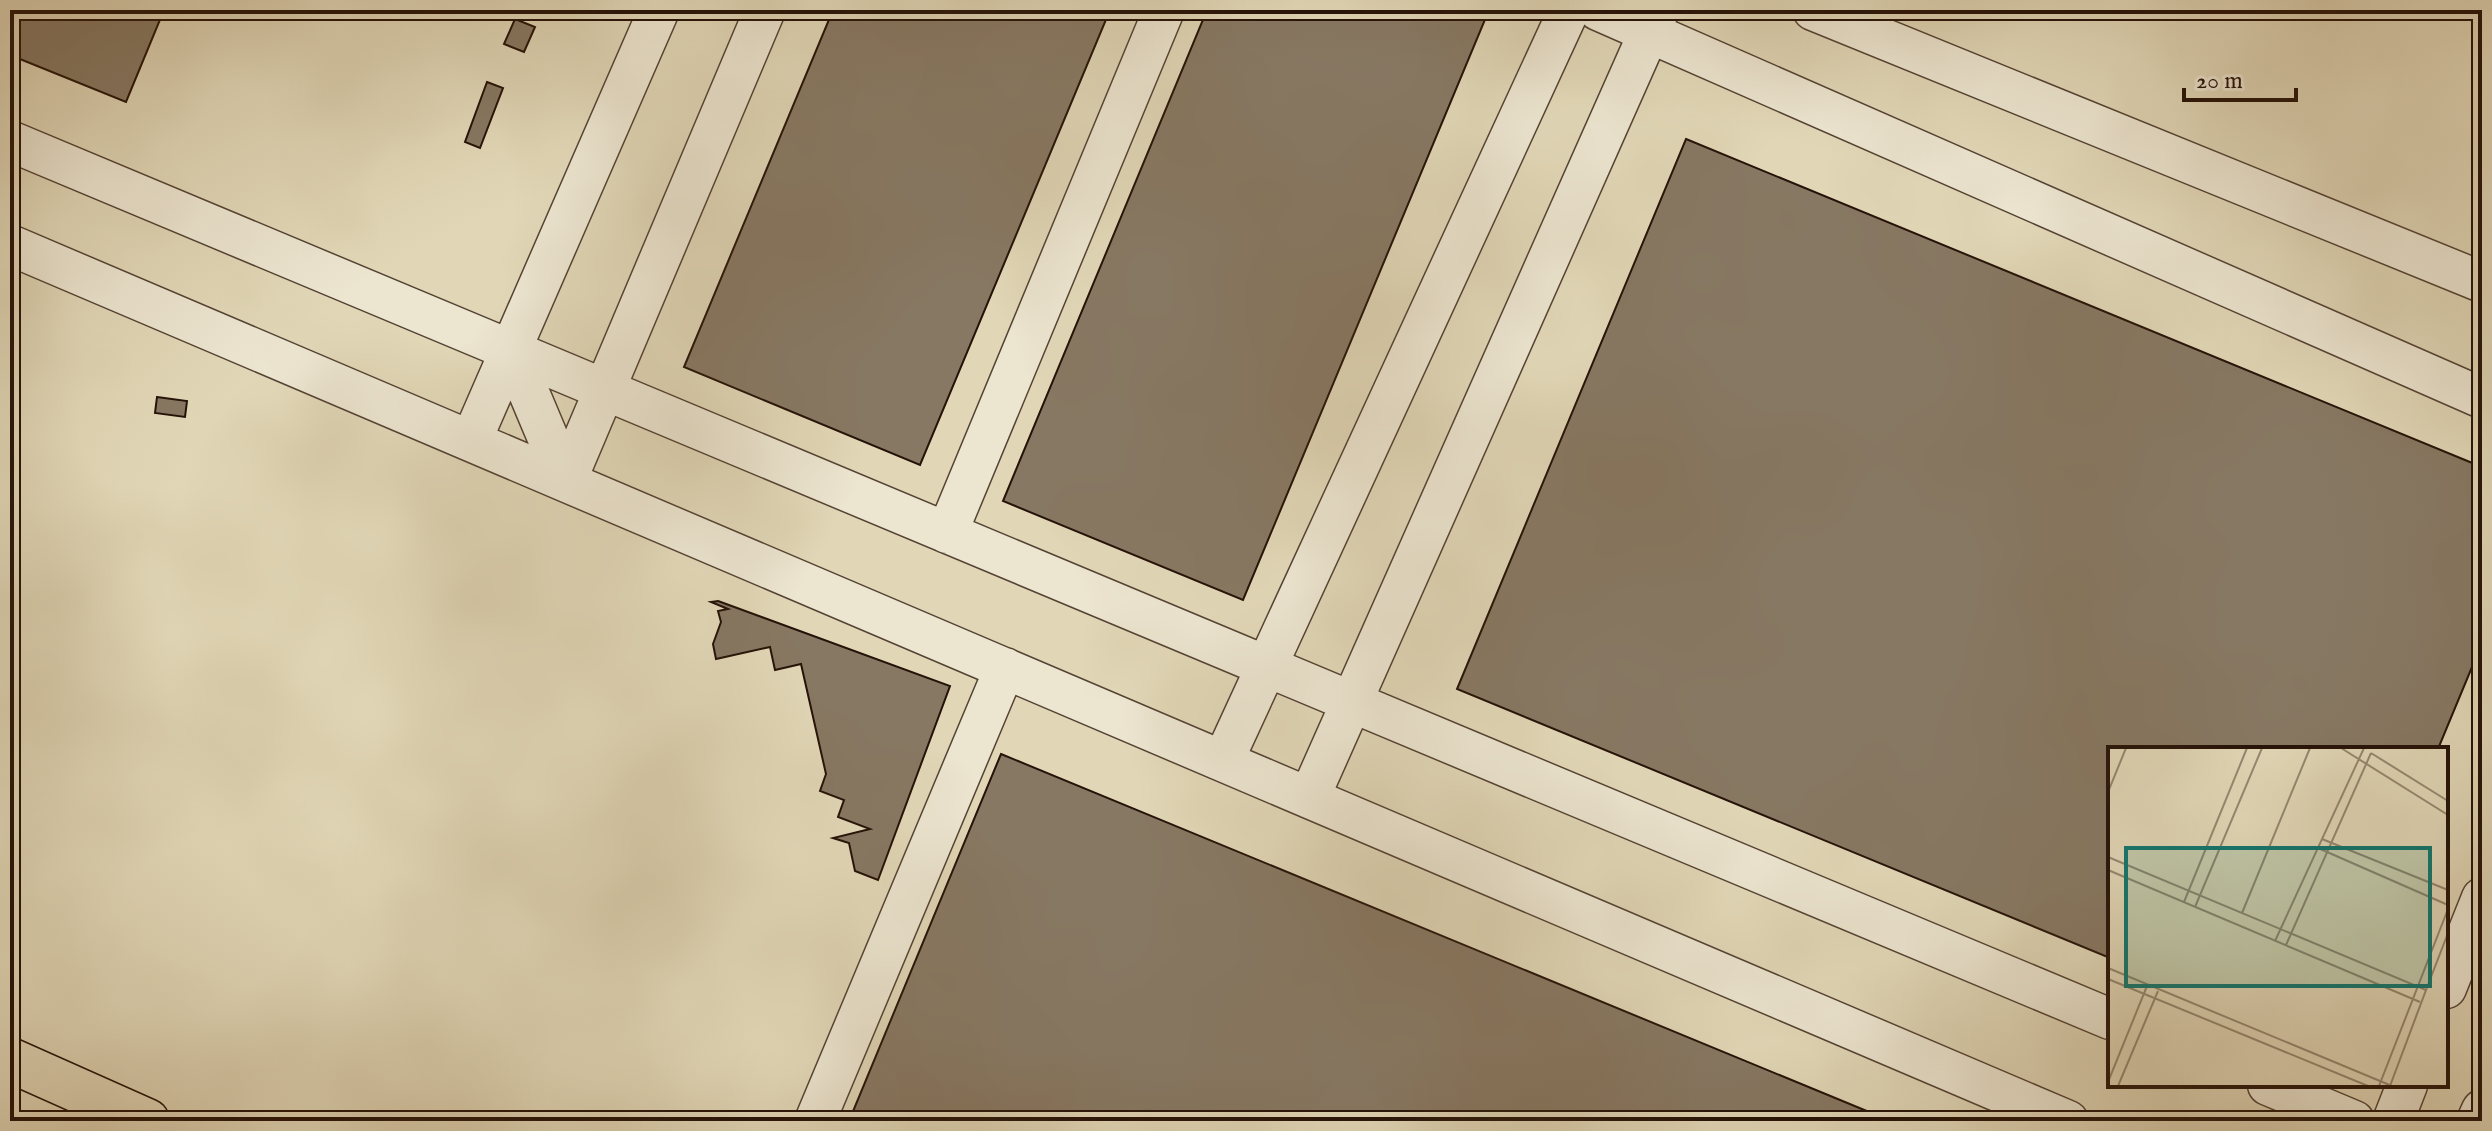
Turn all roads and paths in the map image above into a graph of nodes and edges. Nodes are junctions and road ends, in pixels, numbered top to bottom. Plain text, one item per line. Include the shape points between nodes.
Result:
1 (659, 10) edge
2 (765, 10) edge
3 (1164, 10) edge
4 (1569, 10) edge
5 (1598, 10) edge
6 (1813, 10) edge
7 (1654, 21) edge
8 (10, 141) edge
9 (10, 245) edge
10 (2482, 282) edge
11 (511, 350) junction
12 (605, 389) junction
13 (2482, 398) edge
14 (471, 441) junction
15 (566, 481) junction
16 (947, 533) junction
17 (1267, 666) junction
18 (1005, 668) junction
19 (1351, 702) junction
20 (1223, 761) junction
21 (1309, 798) junction
22 (2482, 898) edge
23 (2448, 983) edge
24 (2108, 1018) edge
25 (10, 1060) edge
26 (2273, 1087) edge
27 (2406, 1087) edge
28 (2482, 1110) edge
29 (147, 1121) edge
30 (815, 1121) edge
31 (2068, 1121) edge
32 (2354, 1121) edge
33 (2393, 1121) edge
34 (2477, 1121) edge

1 - 11 street
2 - 12 street
3 - 16 street
4 - 17 street
5 - 7 street
6 - 10 street
7 - 13 street
7 - 19 street
8 - 11 street
9 - 14 street
11 - 12 street
11 - 14 street
11 - 15 street
12 - 15 street
12 - 16 street
14 - 15 street
15 - 18 street
16 - 17 street
17 - 19 street
17 - 20 street
18 - 20 street
18 - 30 street
19 - 21 street
19 - 24 street
20 - 21 street
21 - 31 street
22 - 23 street
25 - 29 main road
26 - 32 street
27 - 33 street
28 - 34 street

